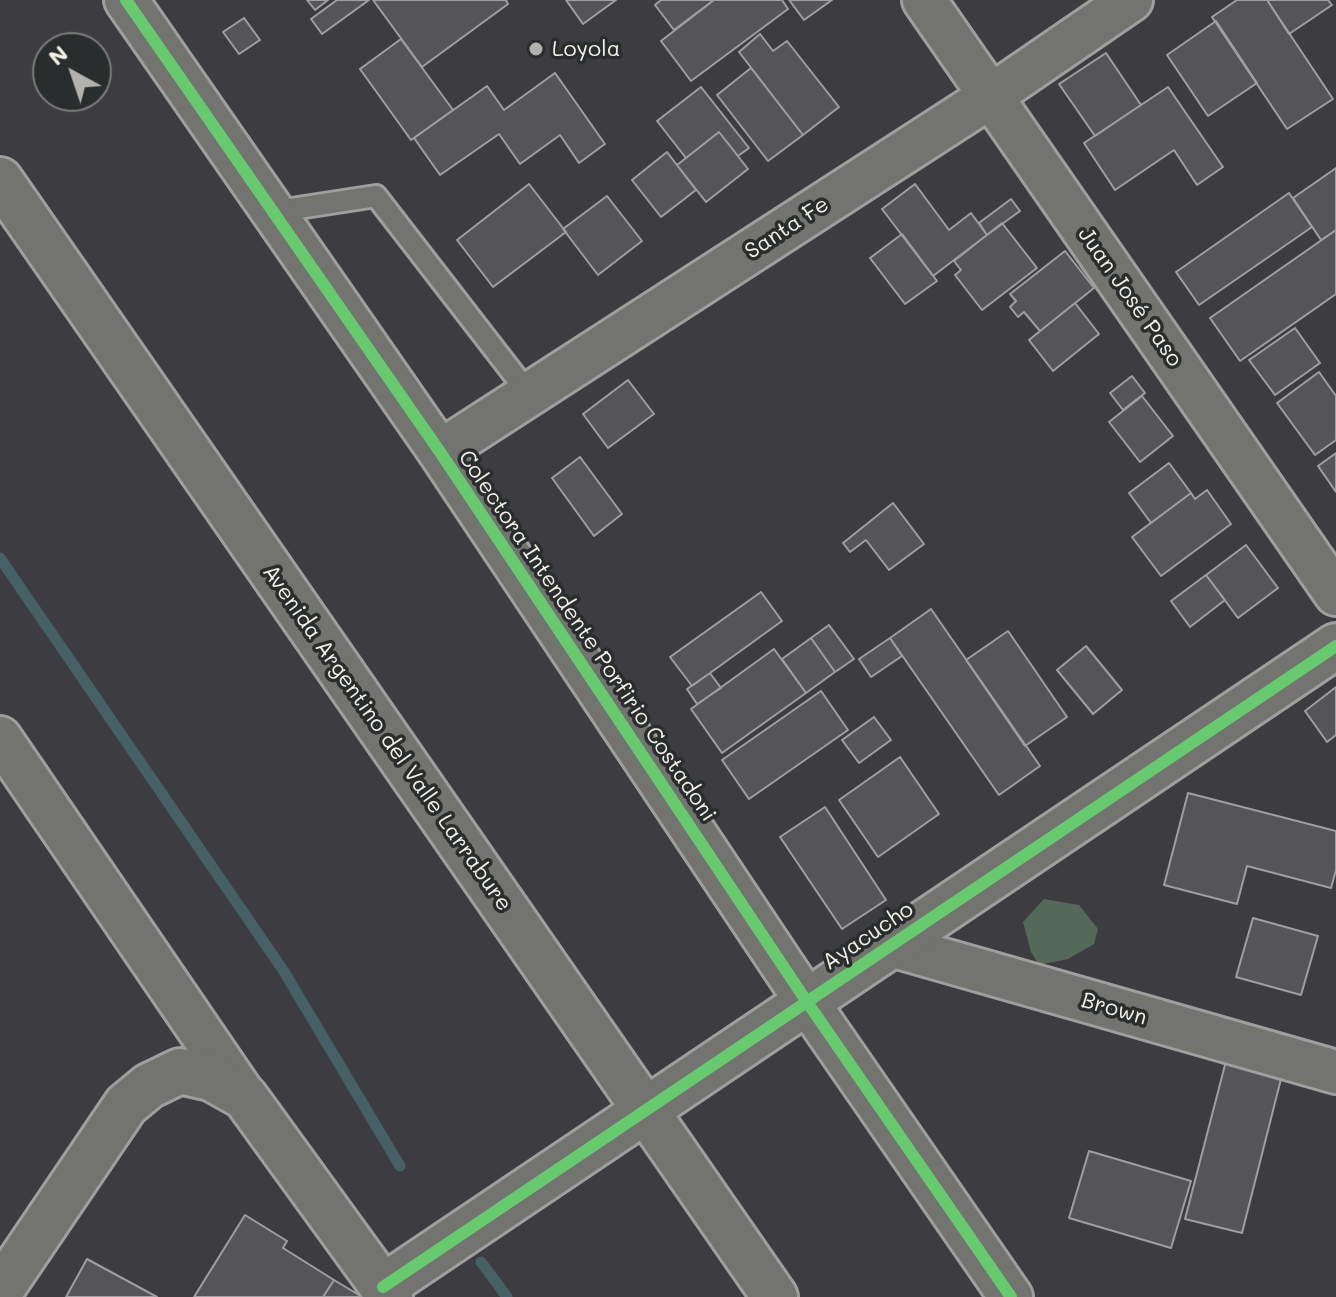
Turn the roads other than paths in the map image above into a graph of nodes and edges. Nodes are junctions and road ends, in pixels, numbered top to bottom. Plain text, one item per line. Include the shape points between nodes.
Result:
1 (126, 0) edge
2 (924, 0) edge
3 (1131, 0) edge
4 (991, 96) junction
5 (0, 180) edge
6 (272, 212) junction
7 (529, 394) junction
8 (440, 452) junction
9 (1336, 594) edge
10 (1336, 646) edge
11 (0, 738) edge
12 (891, 945) junction
13 (807, 1002) junction
14 (1336, 1072) edge
15 (245, 1097) junction
16 (645, 1109) junction
17 (0, 1291) edge
18 (386, 1292) edge
19 (775, 1297) edge
20 (1011, 1297) edge

1 - 6 street, Colectora Intendente Porfirio Costadoni
2 - 4 street, Juan José Paso
3 - 4 street, Santa Fe
4 - 7 street, Santa Fe
4 - 9 street, Juan José Paso
5 - 16 main road, Avenida Argentino del Valle Larrabure
6 - 7 lane via 376,196
6 - 8 street, Colectora Intendente Porfirio Costadoni
7 - 8 street, Santa Fe
8 - 13 street, Colectora Intendente Porfirio Costadoni
10 - 12 main road, Ayacucho
11 - 15 street
12 - 13 main road, Ayacucho
12 - 14 street, Brown
13 - 16 main road, Ayacucho
13 - 20 street, Colectora Intendente Porfirio Costadoni
15 - 17 main road via 211,1078 180,1071 149,1086 126,1105
15 - 18 main road
16 - 18 main road, Ayacucho
16 - 19 main road, Avenida Argentino del Valle Larrabure

